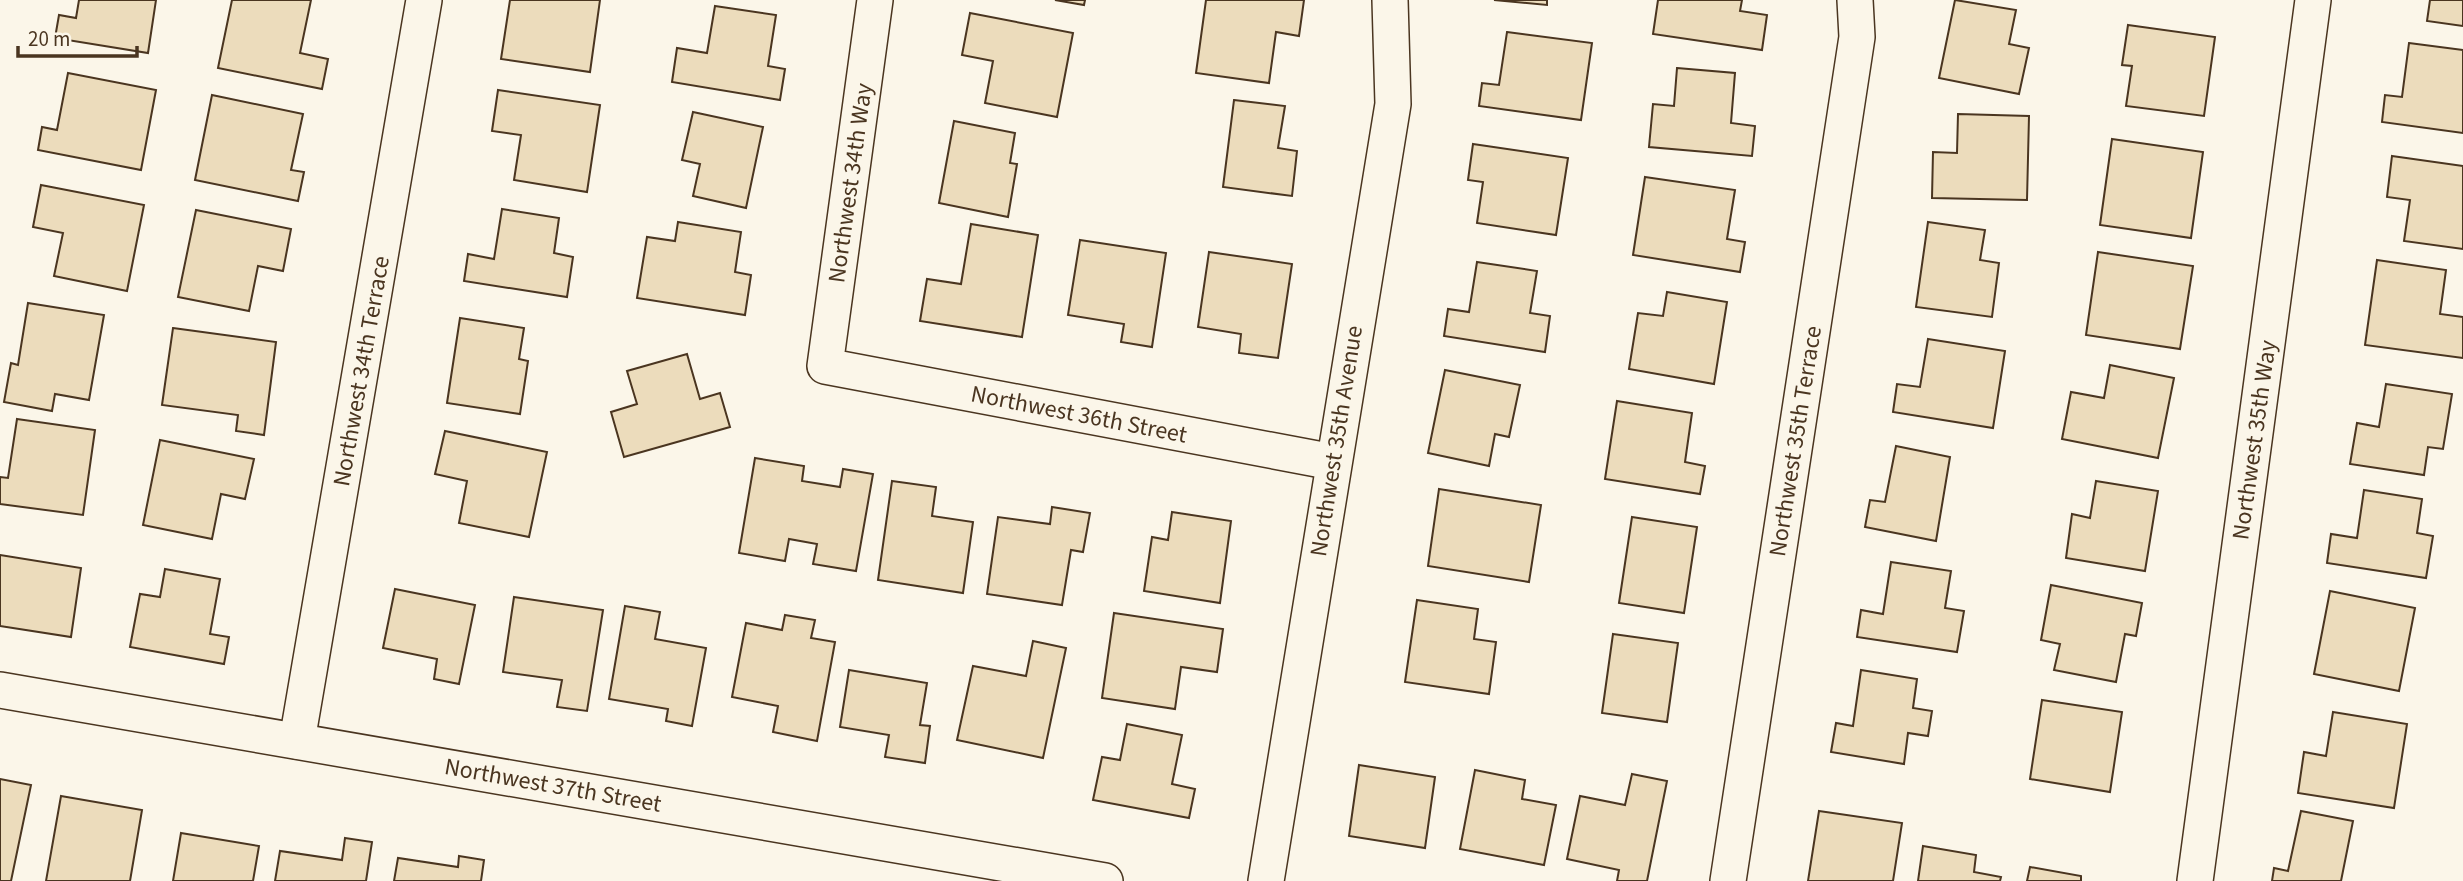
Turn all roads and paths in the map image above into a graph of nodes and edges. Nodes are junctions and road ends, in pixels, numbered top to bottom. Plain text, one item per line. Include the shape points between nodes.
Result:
1 (424, 0) edge
2 (875, 0) edge
3 (1390, 0) edge
4 (1855, 0) edge
5 (2313, 0) edge
6 (825, 366) joint
7 (1332, 462) junction
8 (0, 690) edge
9 (298, 741) junction
10 (1105, 881) edge
11 (1266, 881) edge
12 (1728, 881) edge
13 (2195, 881) edge

1 - 9 street, Northwest 34th Terrace
2 - 6 street, Northwest 34th Way
3 - 7 street, Northwest 35th Avenue via 1393,104
4 - 12 street, Northwest 35th Terrace via 1857,37
5 - 13 street, Northwest 35th Way
6 - 7 street, Northwest 36th Street
7 - 11 street, Northwest 35th Avenue
8 - 9 street, Northwest 37th Street
9 - 10 street, Northwest 37th Street

